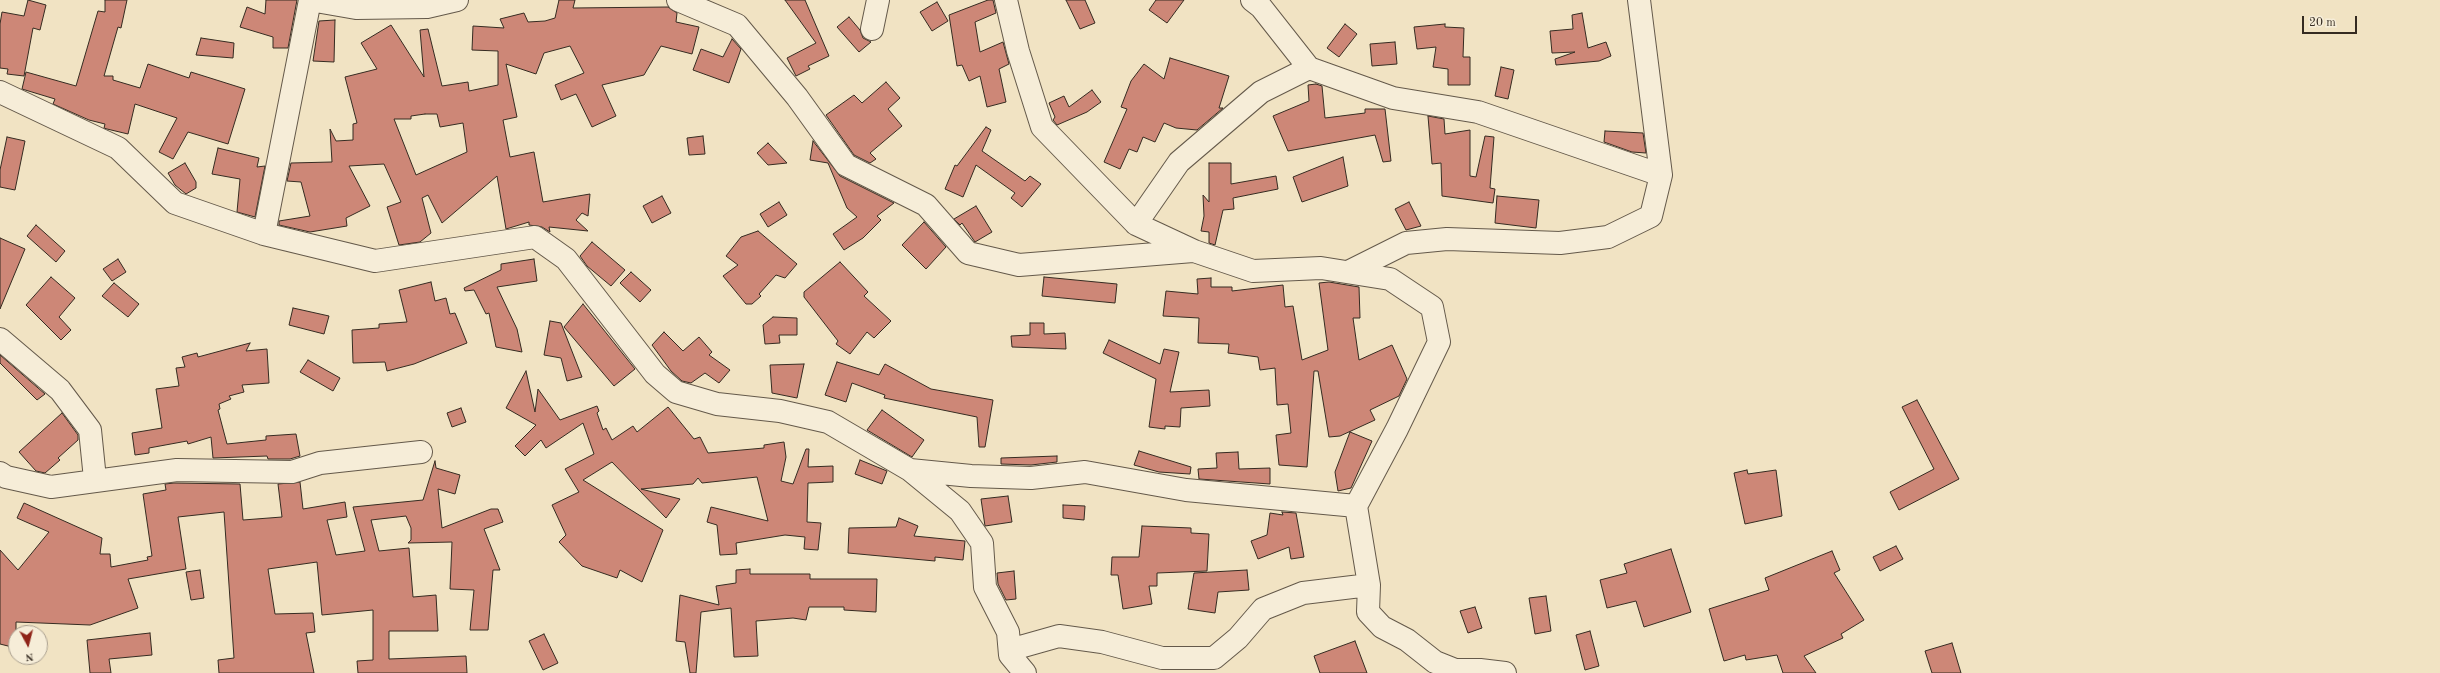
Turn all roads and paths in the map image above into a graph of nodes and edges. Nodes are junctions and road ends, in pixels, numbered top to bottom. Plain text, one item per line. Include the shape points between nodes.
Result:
1 (310, 0) edge
2 (457, 0) edge
3 (678, 0) edge
4 (878, 0) edge
5 (1006, 0) edge
6 (1252, 0) edge
7 (1639, 0) edge
8 (872, 29) dead end
9 (1309, 68) junction
10 (0, 92) edge
11 (1661, 175) junction
12 (1136, 224) junction
13 (264, 234) junction
14 (1194, 251) junction
15 (1348, 272) junction
16 (0, 340) edge
17 (421, 452) dead end
18 (910, 470) junction
19 (0, 473) edge
20 (95, 479) junction
21 (1356, 506) junction
22 (1369, 585) junction
23 (1010, 655) junction
24 (1453, 672) edge
25 (1025, 673) edge
26 (1505, 673) edge

1 - 2 street via 356,8 427,7
1 - 13 street
3 - 14 street via 737,25 797,97 846,164 926,205 968,253 1019,265
4 - 8 street
5 - 12 street via 1018,51 1042,127
6 - 9 street via 1261,7
7 - 11 street
9 - 11 street via 1393,98 1478,112
9 - 12 street via 1261,92 1179,162
10 - 13 street via 118,148 176,203
11 - 15 street via 1651,216 1608,237 1560,243 1447,240 1406,243
12 - 14 street
13 - 18 street via 375,261 535,237 566,259 655,374 676,392 717,404 780,411 828,422
14 - 15 street via 1253,271 1322,268
15 - 21 street via 1390,278 1432,307 1439,342
16 - 20 street via 60,390 90,430
17 - 20 street via 320,463 292,472 177,470
18 - 21 street via 1031,478 1085,472 1186,490
18 - 23 street via 960,511 982,543 985,587 1008,632
19 - 20 street via 51,487
21 - 22 street
22 - 23 street via 1302,593 1264,609 1238,638 1214,658 1162,658 1102,642 1059,636 1020,647
22 - 24 street via 1368,612 1382,627 1407,640 1434,662
23 - 25 street
24 - 26 street via 1480,670

